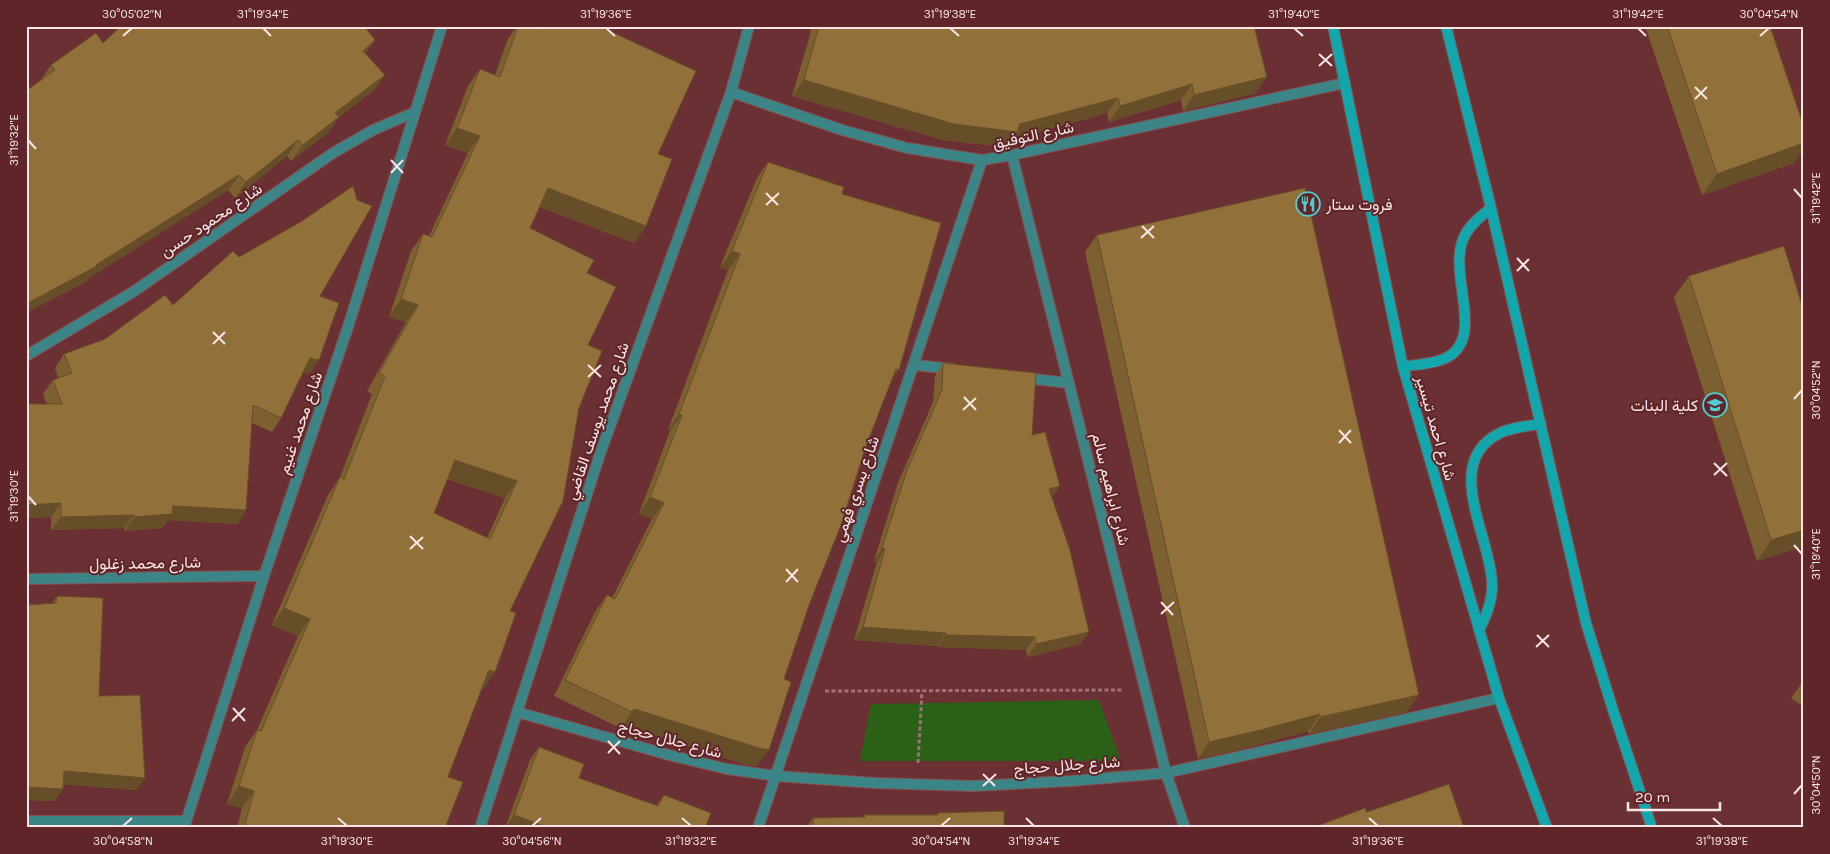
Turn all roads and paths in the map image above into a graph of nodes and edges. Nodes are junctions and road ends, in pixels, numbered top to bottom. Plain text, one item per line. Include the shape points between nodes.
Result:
1 (442, 26) edge
2 (749, 26) edge
3 (1333, 26) edge
4 (1446, 26) edge
5 (1345, 83) junction
6 (731, 92) junction
7 (415, 112) junction
8 (1012, 155) junction
9 (982, 160) junction
10 (1491, 208) junction
11 (26, 356) edge
12 (914, 365) junction
13 (1403, 367) junction
14 (962, 370) edge
15 (1011, 376) edge
16 (1069, 383) junction
17 (1541, 424) junction
18 (264, 576) junction
19 (26, 580) edge
20 (1479, 630) junction
21 (1145, 690) junction
22 (804, 691) junction
23 (922, 691) junction
24 (1499, 698) junction
25 (517, 712) junction
26 (1166, 773) junction
27 (776, 776) junction
28 (916, 784) junction
29 (26, 821) edge
30 (185, 824) edge
31 (480, 828) edge
32 (758, 828) edge
33 (1185, 828) edge
34 (1548, 828) edge
35 (1652, 828) edge

1 - 7 street, شارع محمد غنيم
2 - 6 street, شارع محمد يوسف القاضي
3 - 5 main road, شارع احمد تيسير
4 - 10 main road
5 - 8 street, شارع التوفيق
5 - 13 main road, شارع احمد تيسير
6 - 9 street, شارع التوفيق via 906,148
6 - 25 street, شارع محمد يوسف القاضي via 600,454
7 - 11 street, شارع محمود حسن via 373,130 333,153 133,292
7 - 18 street, شارع محمد غنيم via 348,327
8 - 9 street, شارع التوفيق
8 - 16 street, شارع ابراهيم سالم
9 - 12 street, شارع يسري فهمي
10 - 13 main road via 1475,220 1464,236 1458,255 1465,329 1461,344 1442,360
10 - 17 main road
12 - 14 street
12 - 22 street, شارع يسري فهمي
13 - 20 main road, شارع احمد تيسير
15 - 16 street
16 - 21 street, شارع ابراهيم سالم
17 - 20 main road via 1499,434 1482,448 1472,468 1472,496 1492,580 1491,601
17 - 35 main road via 1586,623
18 - 19 street, شارع محمد زغلول
18 - 30 street, شارع محمد غنيم
20 - 24 main road, شارع احمد تيسير
21 - 23 path
21 - 26 street, شارع ابراهيم سالم
22 - 23 path
22 - 27 street, شارع يسري فهمي
23 - 28 path
24 - 26 street, شارع جلال حجاج
24 - 34 main road, شارع احمد تيسير
25 - 27 street, شارع جلال حجاج via 669,755 727,769
25 - 31 street, شارع محمد يوسف القاضي
26 - 28 street, شارع جلال حجاج via 973,786
26 - 33 street, شارع ابراهيم سالم
27 - 28 street, شارع جلال حجاج
27 - 32 street, شارع يسري فهمي
29 - 30 street

